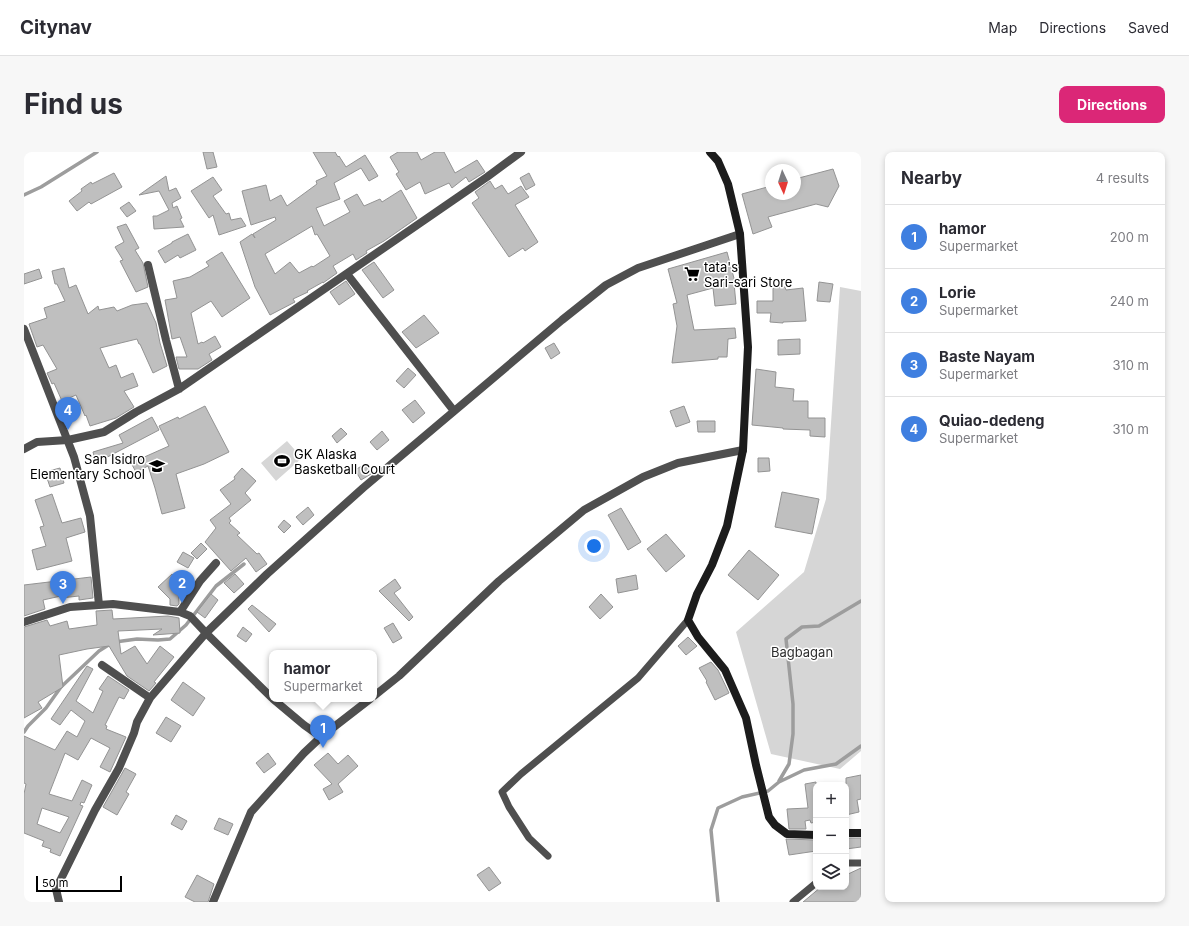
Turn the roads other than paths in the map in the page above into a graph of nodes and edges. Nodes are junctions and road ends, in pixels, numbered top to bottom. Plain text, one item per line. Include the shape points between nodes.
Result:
1 (521, 152) edge
2 (710, 152) edge
3 (740, 234) junction
4 (148, 265) dead end
5 (347, 274) junction
6 (24, 329) edge
7 (179, 389) junction
8 (454, 411) junction
9 (68, 440) junction
10 (24, 449) edge
11 (743, 450) junction
12 (216, 563) dead end
13 (99, 605) junction
14 (180, 612) junction
15 (688, 620) junction
16 (24, 622) edge
17 (206, 634) junction
18 (102, 665) dead end
19 (269, 694) edge
20 (377, 694) edge
21 (150, 698) junction
22 (278, 702) edge
23 (366, 702) edge
24 (321, 737) junction
25 (849, 833) edge
26 (861, 833) edge
27 (813, 835) edge
28 (548, 856) dead end
29 (849, 863) edge
30 (861, 863) edge
31 (813, 886) edge
32 (59, 902) edge
33 (213, 902) edge
34 (793, 902) edge

1 - 5 street
2 - 3 street via 718,161 728,184
3 - 8 street via 638,268 606,285
3 - 11 street via 748,347
4 - 7 street
5 - 7 street
5 - 8 street
6 - 9 street
7 - 9 street via 104,432
8 - 17 street via 278,563
9 - 10 street via 37,442
9 - 13 street via 90,516
11 - 15 street via 727,526
11 - 20 street via 678,462 643,477 584,510 499,581
12 - 14 street via 200,581
13 - 14 street via 113,604
13 - 16 street via 70,607
14 - 17 street via 192,618
15 - 27 street via 698,637 725,670 746,718 769,817 787,834
15 - 28 lane via 638,678 502,792 529,838
17 - 19 street
17 - 21 street
18 - 21 street
21 - 32 street via 137,722 119,768 64,871 56,890
22 - 24 street
23 - 24 street
24 - 33 street via 251,812
25 - 26 street
29 - 30 lane
31 - 34 lane

